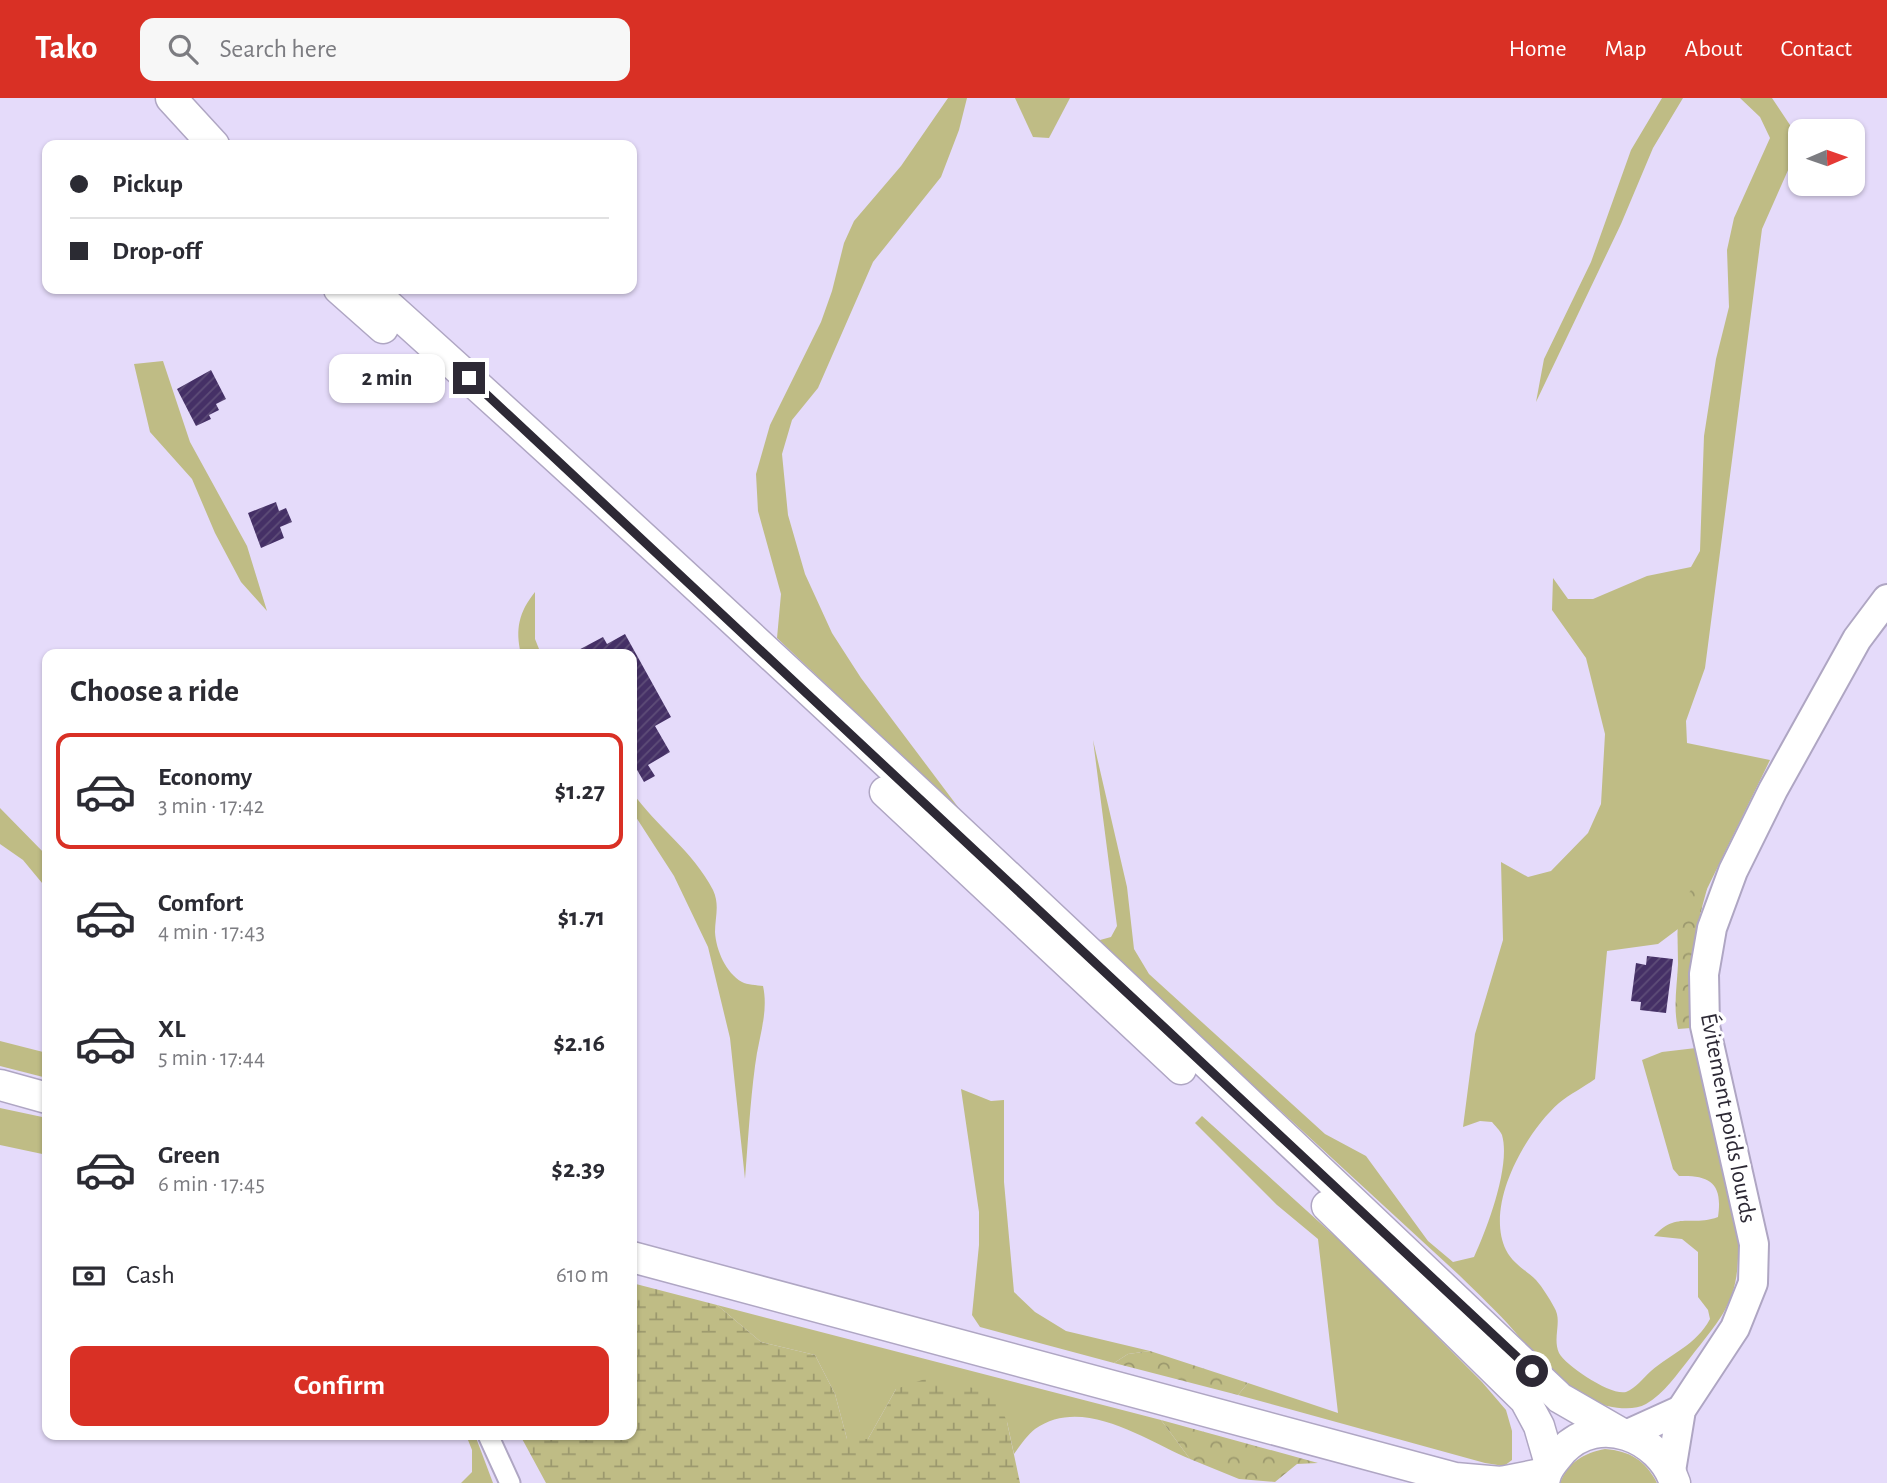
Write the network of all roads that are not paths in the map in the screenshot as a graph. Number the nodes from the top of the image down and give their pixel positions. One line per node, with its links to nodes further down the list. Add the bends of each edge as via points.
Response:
1 (147, 98): 3 (main road)
2 (171, 98): 4 (main road)
3 (184, 140)
4 (209, 140)
5 (345, 294): 14 (main road, via 540,470 1426,1300 1525,1400 1539,1426)
6 (376, 294): 12 (main road, via 870,750 1560,1398)
7 (1887, 599): 11 (main road, Évitement poids lourds, via 1857,639 1773,790 1732,871 1712,928 1704,974 1705,1026 1754,1244 1753,1283 1735,1328)
8 (0, 1085): 9 (main road)
9 (42, 1097)
10 (637, 1258): 16 (main road)
11 (1681, 1410): 12 (main road); 15 (main road)
12 (1623, 1433): 14 (main road, via 1592,1433 1569,1445); 15 (main road, via 1653,1448)
13 (490, 1440): 17 (street)
14 (1547, 1473): 16 (main road, via 1502,1482)
15 (1673, 1477)
16 (1459, 1481)
17 (510, 1483)

